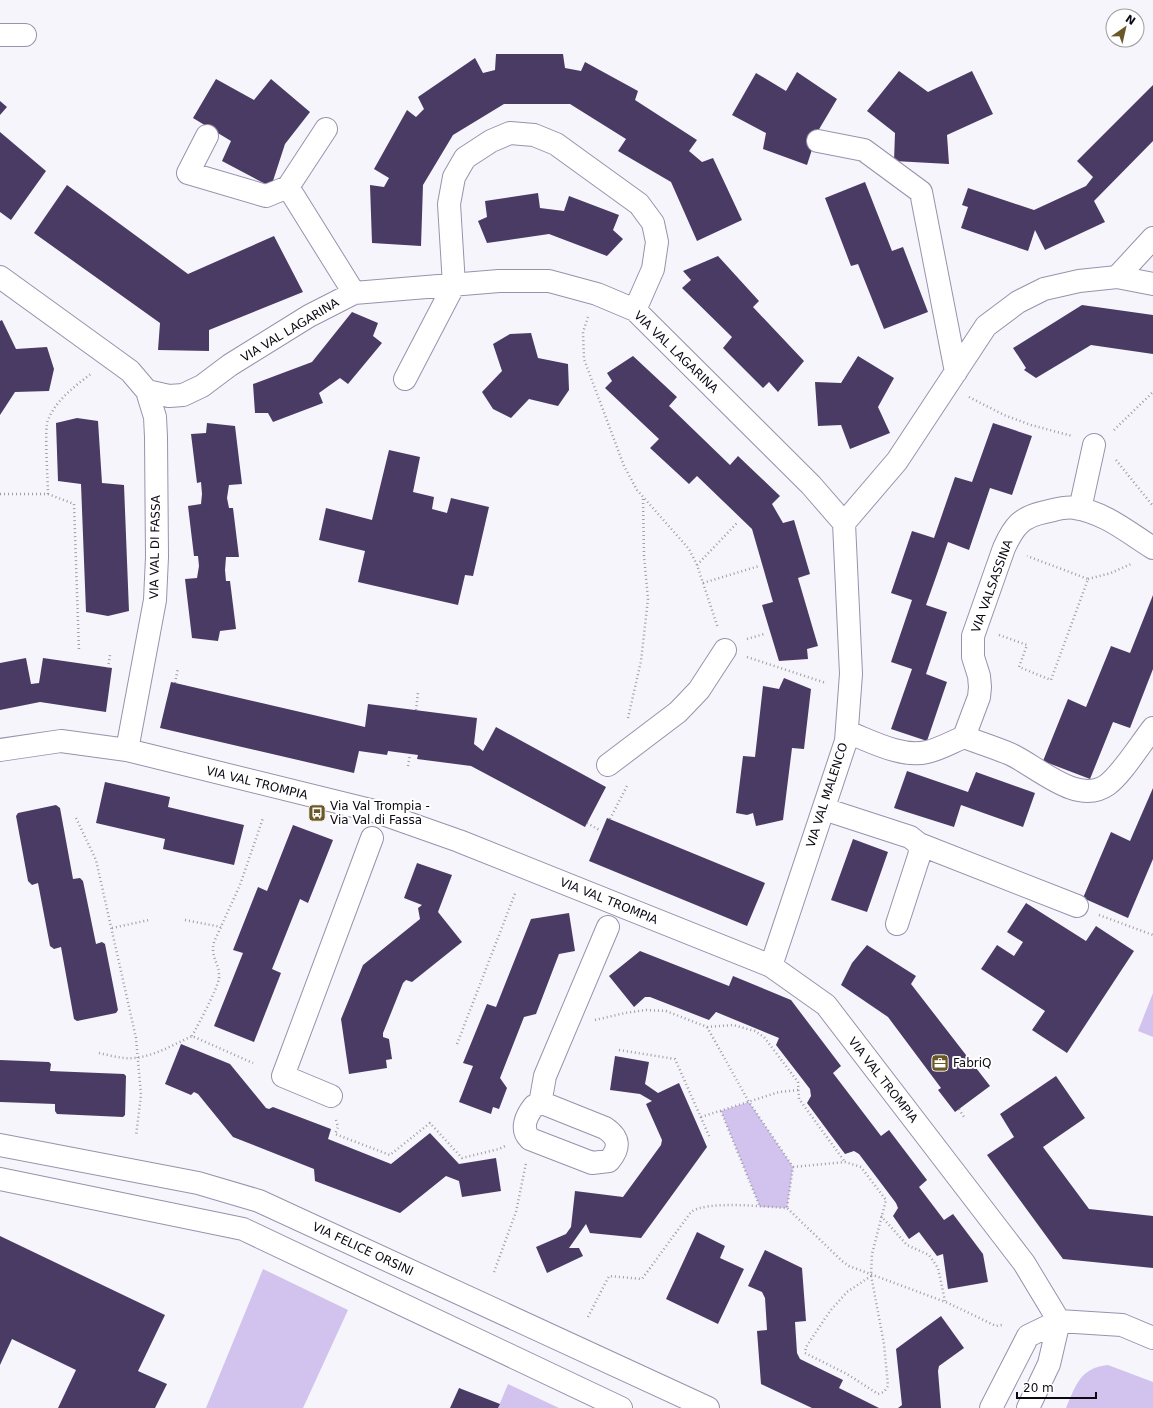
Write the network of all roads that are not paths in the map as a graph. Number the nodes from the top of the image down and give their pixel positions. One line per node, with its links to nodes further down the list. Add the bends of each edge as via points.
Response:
1 (0, 35): 2 (street)
2 (25, 35)
3 (326, 129): 6 (street)
4 (207, 136): 6 (street, via 188,173 266,196)
5 (818, 141): 15 (street, via 864,150 921,192)
6 (288, 187): 12 (street)
7 (1153, 238): 9 (street)
8 (0, 277): 16 (street, via 130,371)
9 (1117, 277): 10 (street); 15 (street, via 1079,281 1044,289 1018,302 986,326)
10 (1153, 284)
11 (454, 285): 12 (street, VIA VAL LAGARINA); 13 (street, VIA VAL LAGARINA, via 499,281 549,281 597,294); 13 (street, via 449,204 454,177 465,158 491,141 510,133 534,135 556,144 639,204 653,223 657,242 653,268); 14 (street)
12 (354, 293): 16 (street, VIA VAL LAGARINA, via 308,316 230,365 202,386 183,395 169,396)
13 (635, 310): 19 (street, VIA VAL LAGARINA, via 811,485)
14 (405, 379)
15 (951, 379): 19 (street, via 897,461)
16 (147, 391): 26 (street, VIA VAL DI FASSA, via 156,437 155,600)
17 (1094, 445): 18 (street)
18 (1080, 509): 20 (street, VIA VALSASSINA, via 1103,518); 24 (street, VIA VALSASSINA, via 1062,508 1022,520 1004,548 976,626 972,646 980,687 979,697)
19 (844, 523): 23 (street, VIA VAL MALENCO, via 851,674)
20 (1145, 555)
21 (725, 650): 27 (street, via 699,690 678,712)
22 (1153, 728): 24 (street, via 1112,781 1090,792 1052,779 1011,754)
23 (847, 732): 24 (street, via 894,750 915,753 927,752); 28 (street, VIA VAL MALENCO)
24 (964, 737)
25 (0, 750): 26 (street, VIA VAL TROMPIA, via 39,742 61,741)
26 (127, 750): 34 (street, VIA VAL TROMPIA, via 374,812 472,847)
27 (608, 765)
28 (824, 809): 30 (street, via 910,838); 34 (street, VIA VAL MALENCO)
29 (372, 838): 35 (street, via 283,1076)
30 (919, 844): 31 (street); 32 (street, via 920,853)
31 (1077, 906)
32 (897, 924)
33 (608, 927): 36 (street, via 546,1076)
34 (771, 966): 39 (street, VIA VAL TROMPIA, via 826,1005 1024,1263)
35 (331, 1096)
36 (540, 1104): 36 (street, via 605,1128 616,1138 618,1146 615,1155 609,1161 592,1163 528,1137 525,1123 530,1111)
37 (0, 1145): 42 (street, VIA FELICE ORSINI, via 198,1183 259,1201)
38 (0, 1179): 41 (street, via 243,1229)
39 (1059, 1321): 40 (street, via 1122,1325); 43 (street, via 1028,1336); 44 (street, via 1049,1364)
40 (1153, 1338)
41 (621, 1408)
42 (708, 1408)
43 (991, 1408)
44 (1028, 1408)

